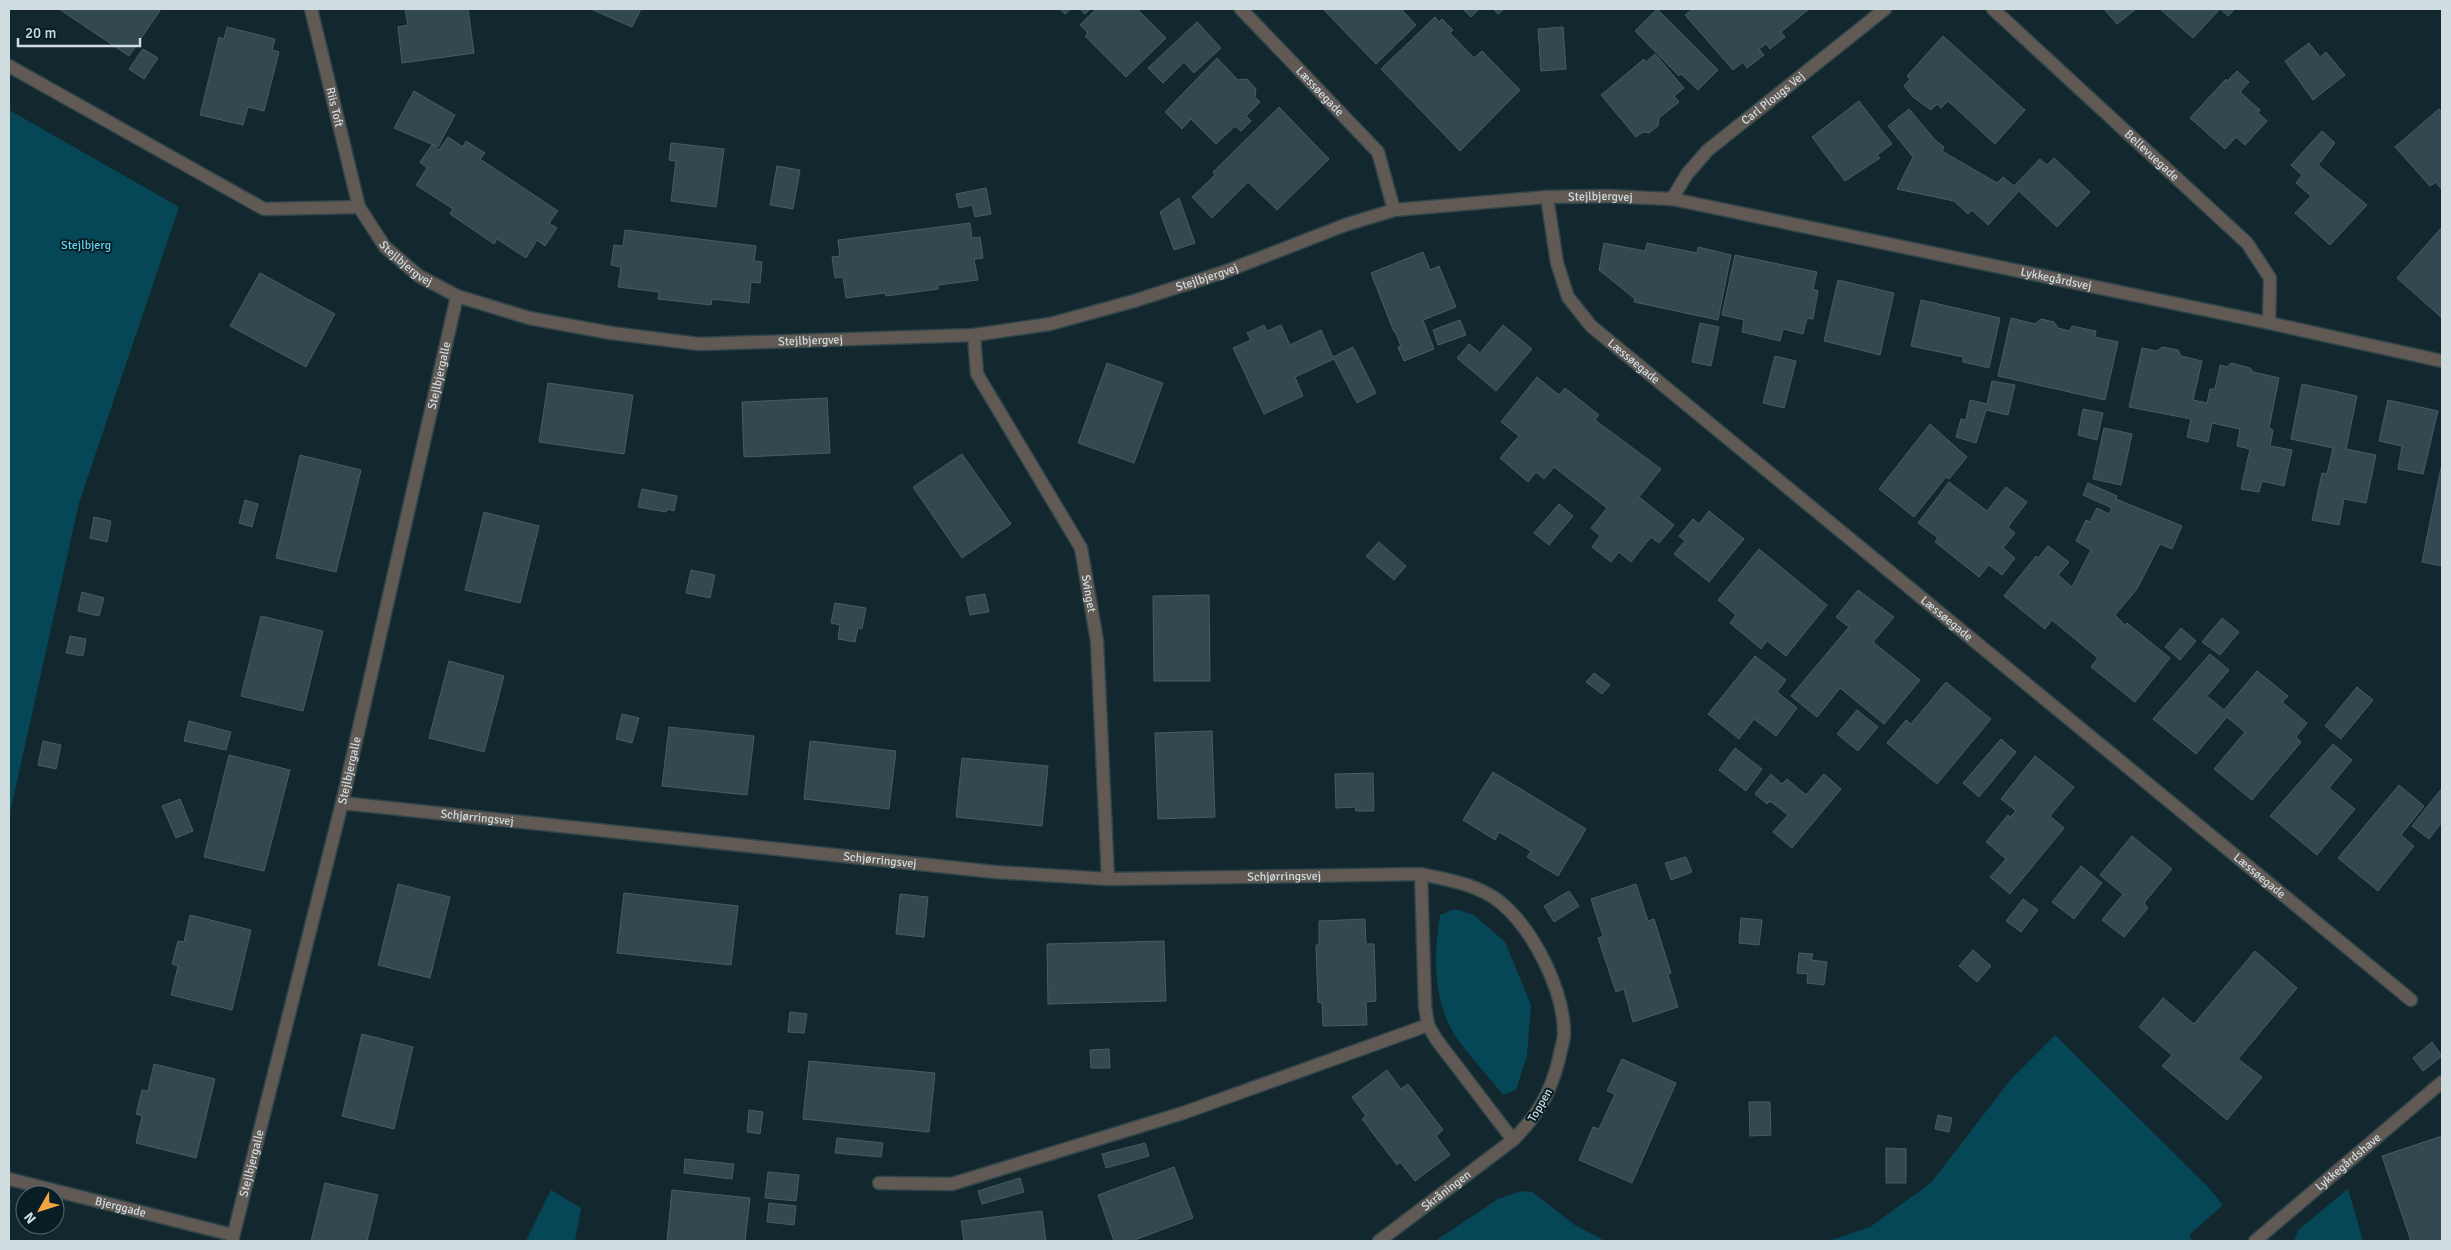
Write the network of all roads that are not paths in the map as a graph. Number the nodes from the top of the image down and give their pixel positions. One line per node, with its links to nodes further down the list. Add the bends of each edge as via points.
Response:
1 (311, 9): 8 (street, Riis Toft)
2 (1241, 9): 9 (street, Læssøegade, via 1378,152)
3 (1885, 9): 7 (street, Carl Plougs Vej, via 1708,150 1687,174)
4 (1993, 9): 11 (street, Bellevuegade, via 2247,243 2270,278)
5 (9, 66): 8 (street, via 264,209)
6 (1547, 198): 7 (street, Stejlbjergvej); 9 (street, Stejlbjergvej); 17 (street, Læssøegade, via 1557,263 1568,297 1591,326)
7 (1672, 199): 11 (street, Lykkegårdsvej)
8 (359, 207): 10 (street, Stejlbjergvej, via 385,246 419,276)
9 (1394, 210): 12 (street, Stejlbjergvej, via 1134,301 1050,324)
10 (457, 296): 12 (street, Stejlbjergvej, via 529,318 699,344); 14 (street, Stejlbjergalle)
11 (2269, 323): 13 (street, Lykkegårdsvej)
12 (974, 335): 16 (street, Svinget, via 977,374 1081,548 1097,641)
13 (2442, 361)
14 (342, 803): 16 (street, Schjørringsvej, via 995,872); 23 (street, Stejlbjergalle)
15 (1421, 874): 16 (street, Schjørringsvej); 18 (street); 20 (street, Toppen, via 1466,884 1499,902 1526,930 1547,966 1557,993 1564,1036 1549,1093 1531,1122)
16 (1108, 880)
17 (2411, 1000)
18 (1428, 1025): 20 (street); 22 (street, via 1183,1113 952,1184)
19 (2442, 1082): 25 (street, Lykkegårdshave)
20 (1513, 1140): 24 (street, Skråningen)
21 (9, 1179): 23 (street, Bjerggade)
22 (879, 1183)
23 (233, 1238)
24 (1379, 1241)
25 (2255, 1241)

